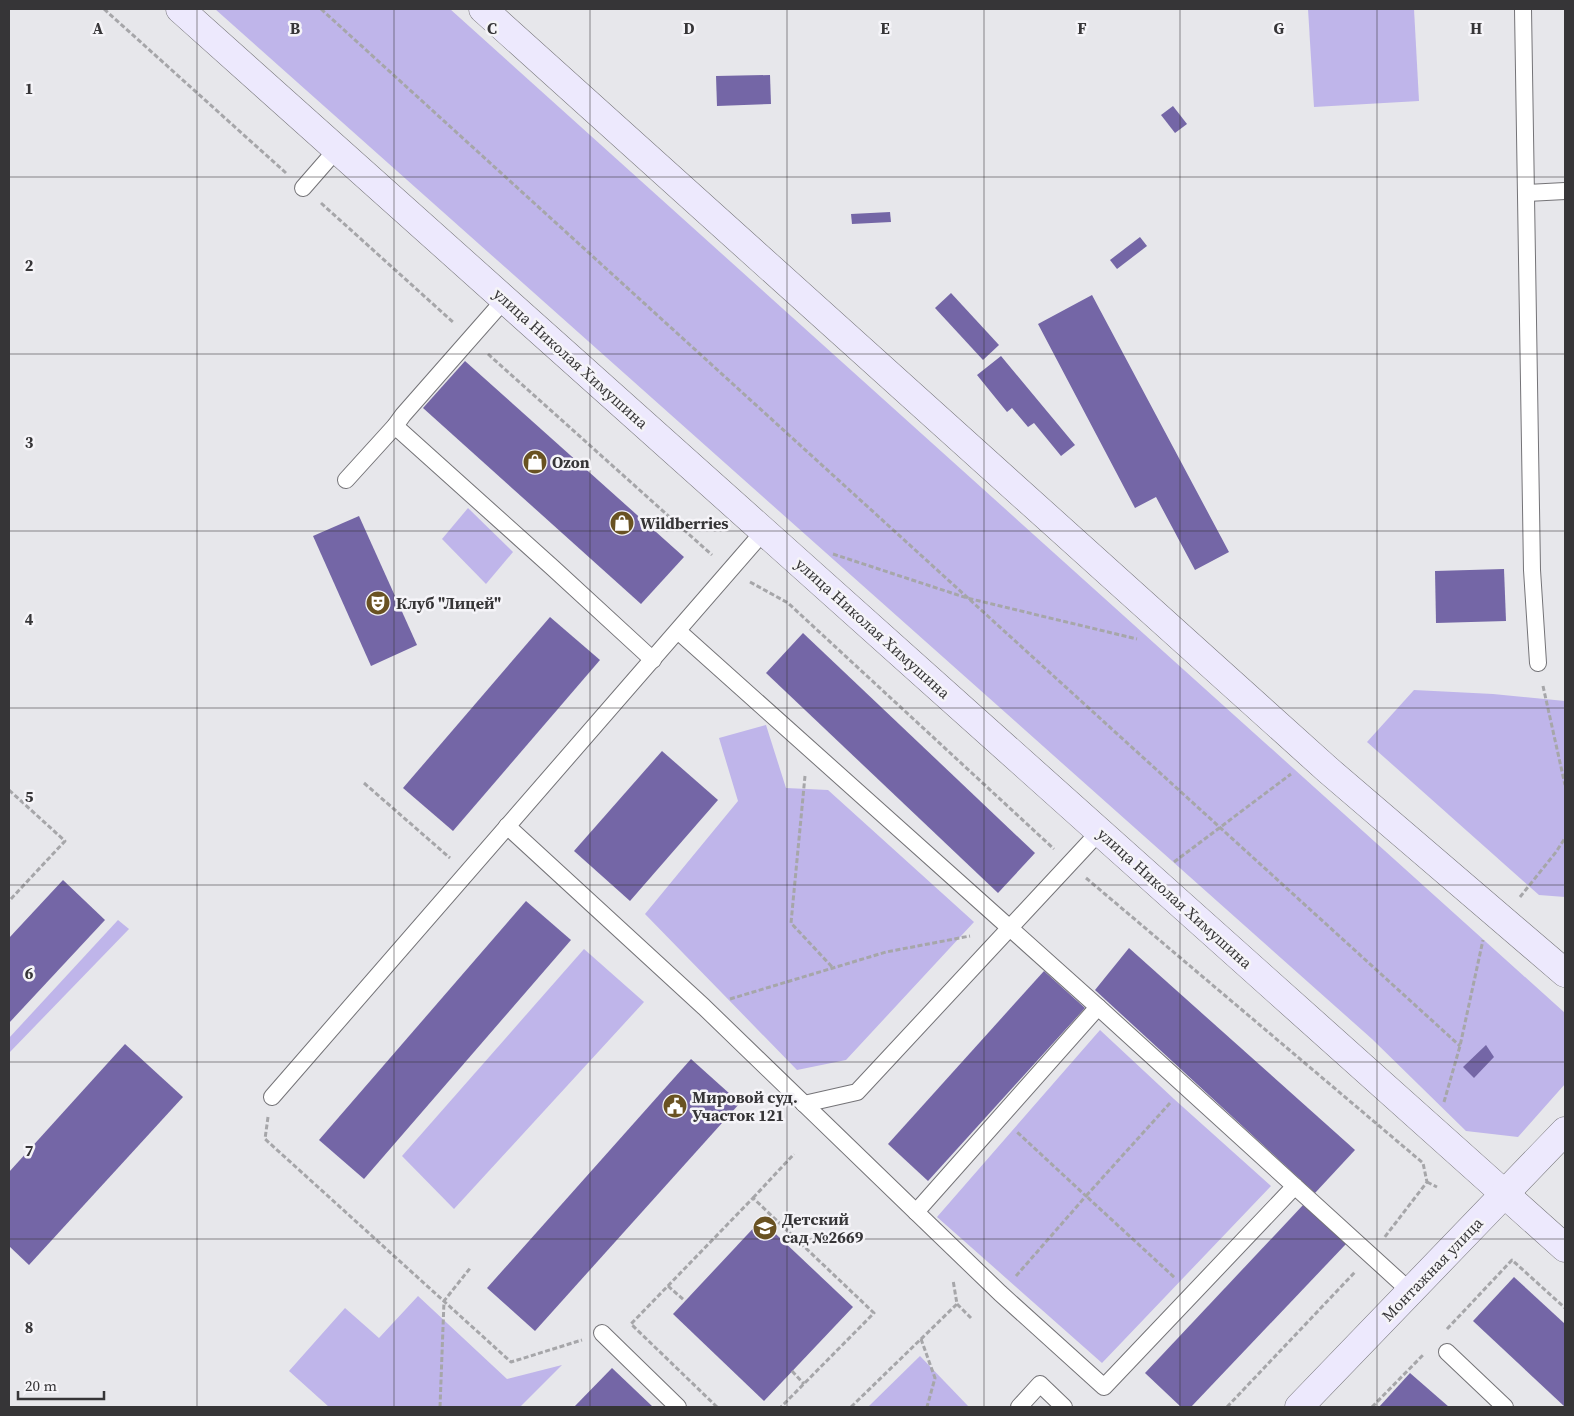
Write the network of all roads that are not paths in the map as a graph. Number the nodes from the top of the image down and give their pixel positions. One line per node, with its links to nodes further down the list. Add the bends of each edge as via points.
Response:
1 (180, 9): 4 (street, улица Николая Химушина)
2 (483, 9): 18 (street, via 1328,770)
3 (1522, 9): 7 (lane)
4 (337, 149): 5 (lane); 8 (street, улица Николая Химушина)
5 (303, 188)
6 (1565, 191): 7 (lane)
7 (1526, 193): 14 (lane, via 1532,560)
8 (505, 299): 9 (lane); 11 (street, улица Николая Химушина)
9 (395, 426): 10 (lane); 13 (lane)
10 (346, 480)
11 (764, 531): 12 (lane); 16 (street, улица Николая Химушина)
12 (678, 631): 13 (lane); 17 (lane)
13 (653, 660): 15 (lane)
14 (1538, 663)
15 (507, 826): 20 (lane); 21 (lane)
16 (1100, 831): 17 (lane); 24 (street, улица Николая Химушина)
17 (1010, 928): 19 (lane); 21 (lane, via 857,1092)
18 (1565, 973)
19 (1098, 1007): 23 (lane); 25 (lane)
20 (272, 1097)
21 (804, 1104): 25 (lane)
22 (1565, 1131): 24 (street, Монтажная улица)
23 (1295, 1186): 25 (lane, via 1104,1386); 27 (lane)
24 (1505, 1193): 26 (street, улица Николая Химушина); 27 (street, Монтажная улица)
25 (916, 1212)
26 (1565, 1248)
27 (1411, 1292): 34 (street, Монтажная улица)
28 (602, 1333): 31 (lane)
29 (1447, 1352): 30 (lane)
30 (1495, 1404)
31 (678, 1407)
32 (1019, 1407): 33 (lane, via 1040,1384)
33 (1064, 1407)
34 (1299, 1407)

